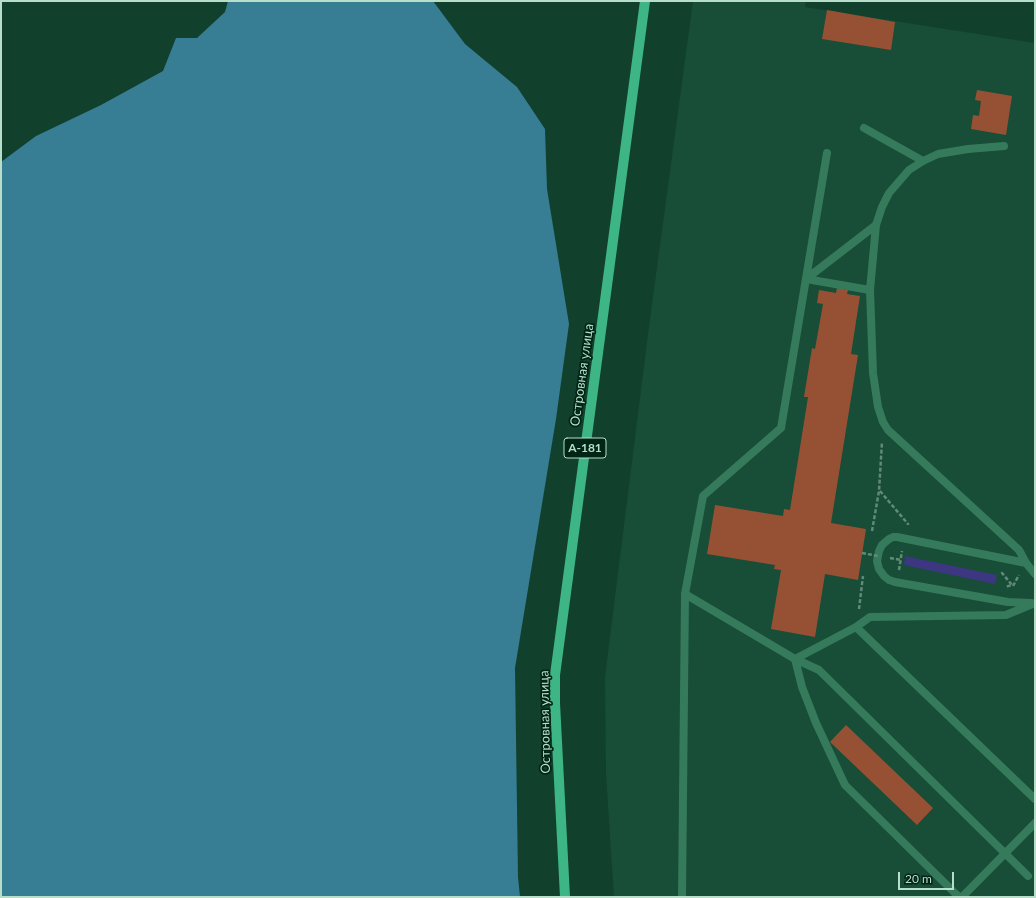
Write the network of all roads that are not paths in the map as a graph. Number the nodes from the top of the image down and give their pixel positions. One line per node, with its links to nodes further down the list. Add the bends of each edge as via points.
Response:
1 (645, 1): 19 (main road, Островная улица / А-181, via 555,675)
2 (864, 128): 5 (lane)
3 (1004, 146): 5 (lane, via 938,154)
4 (827, 153): 7 (lane)
5 (923, 161): 6 (lane, via 909,170 889,194)
6 (876, 225): 7 (lane); 8 (lane)
7 (806, 279): 8 (lane); 11 (lane, via 781,428 703,496)
8 (870, 290): 9 (lane, via 873,373 883,422 888,430 1019,550)
9 (1026, 563): 10 (lane); 12 (lane, via 897,536 880,548 877,561 884,576 889,580 1008,602)
10 (1035, 574)
11 (685, 594): 14 (lane); 20 (lane)
12 (1034, 603): 13 (lane, via 1006,615 870,617)
13 (856, 627): 14 (lane); 15 (lane)
14 (795, 659): 17 (lane, via 819,670); 21 (lane, via 802,687 816,723 845,785)
15 (1035, 799)
16 (1035, 823): 17 (lane)
17 (1004, 854): 18 (lane); 22 (lane)
18 (1028, 876)
19 (565, 897)
20 (682, 897)
21 (959, 897)
22 (962, 897)

